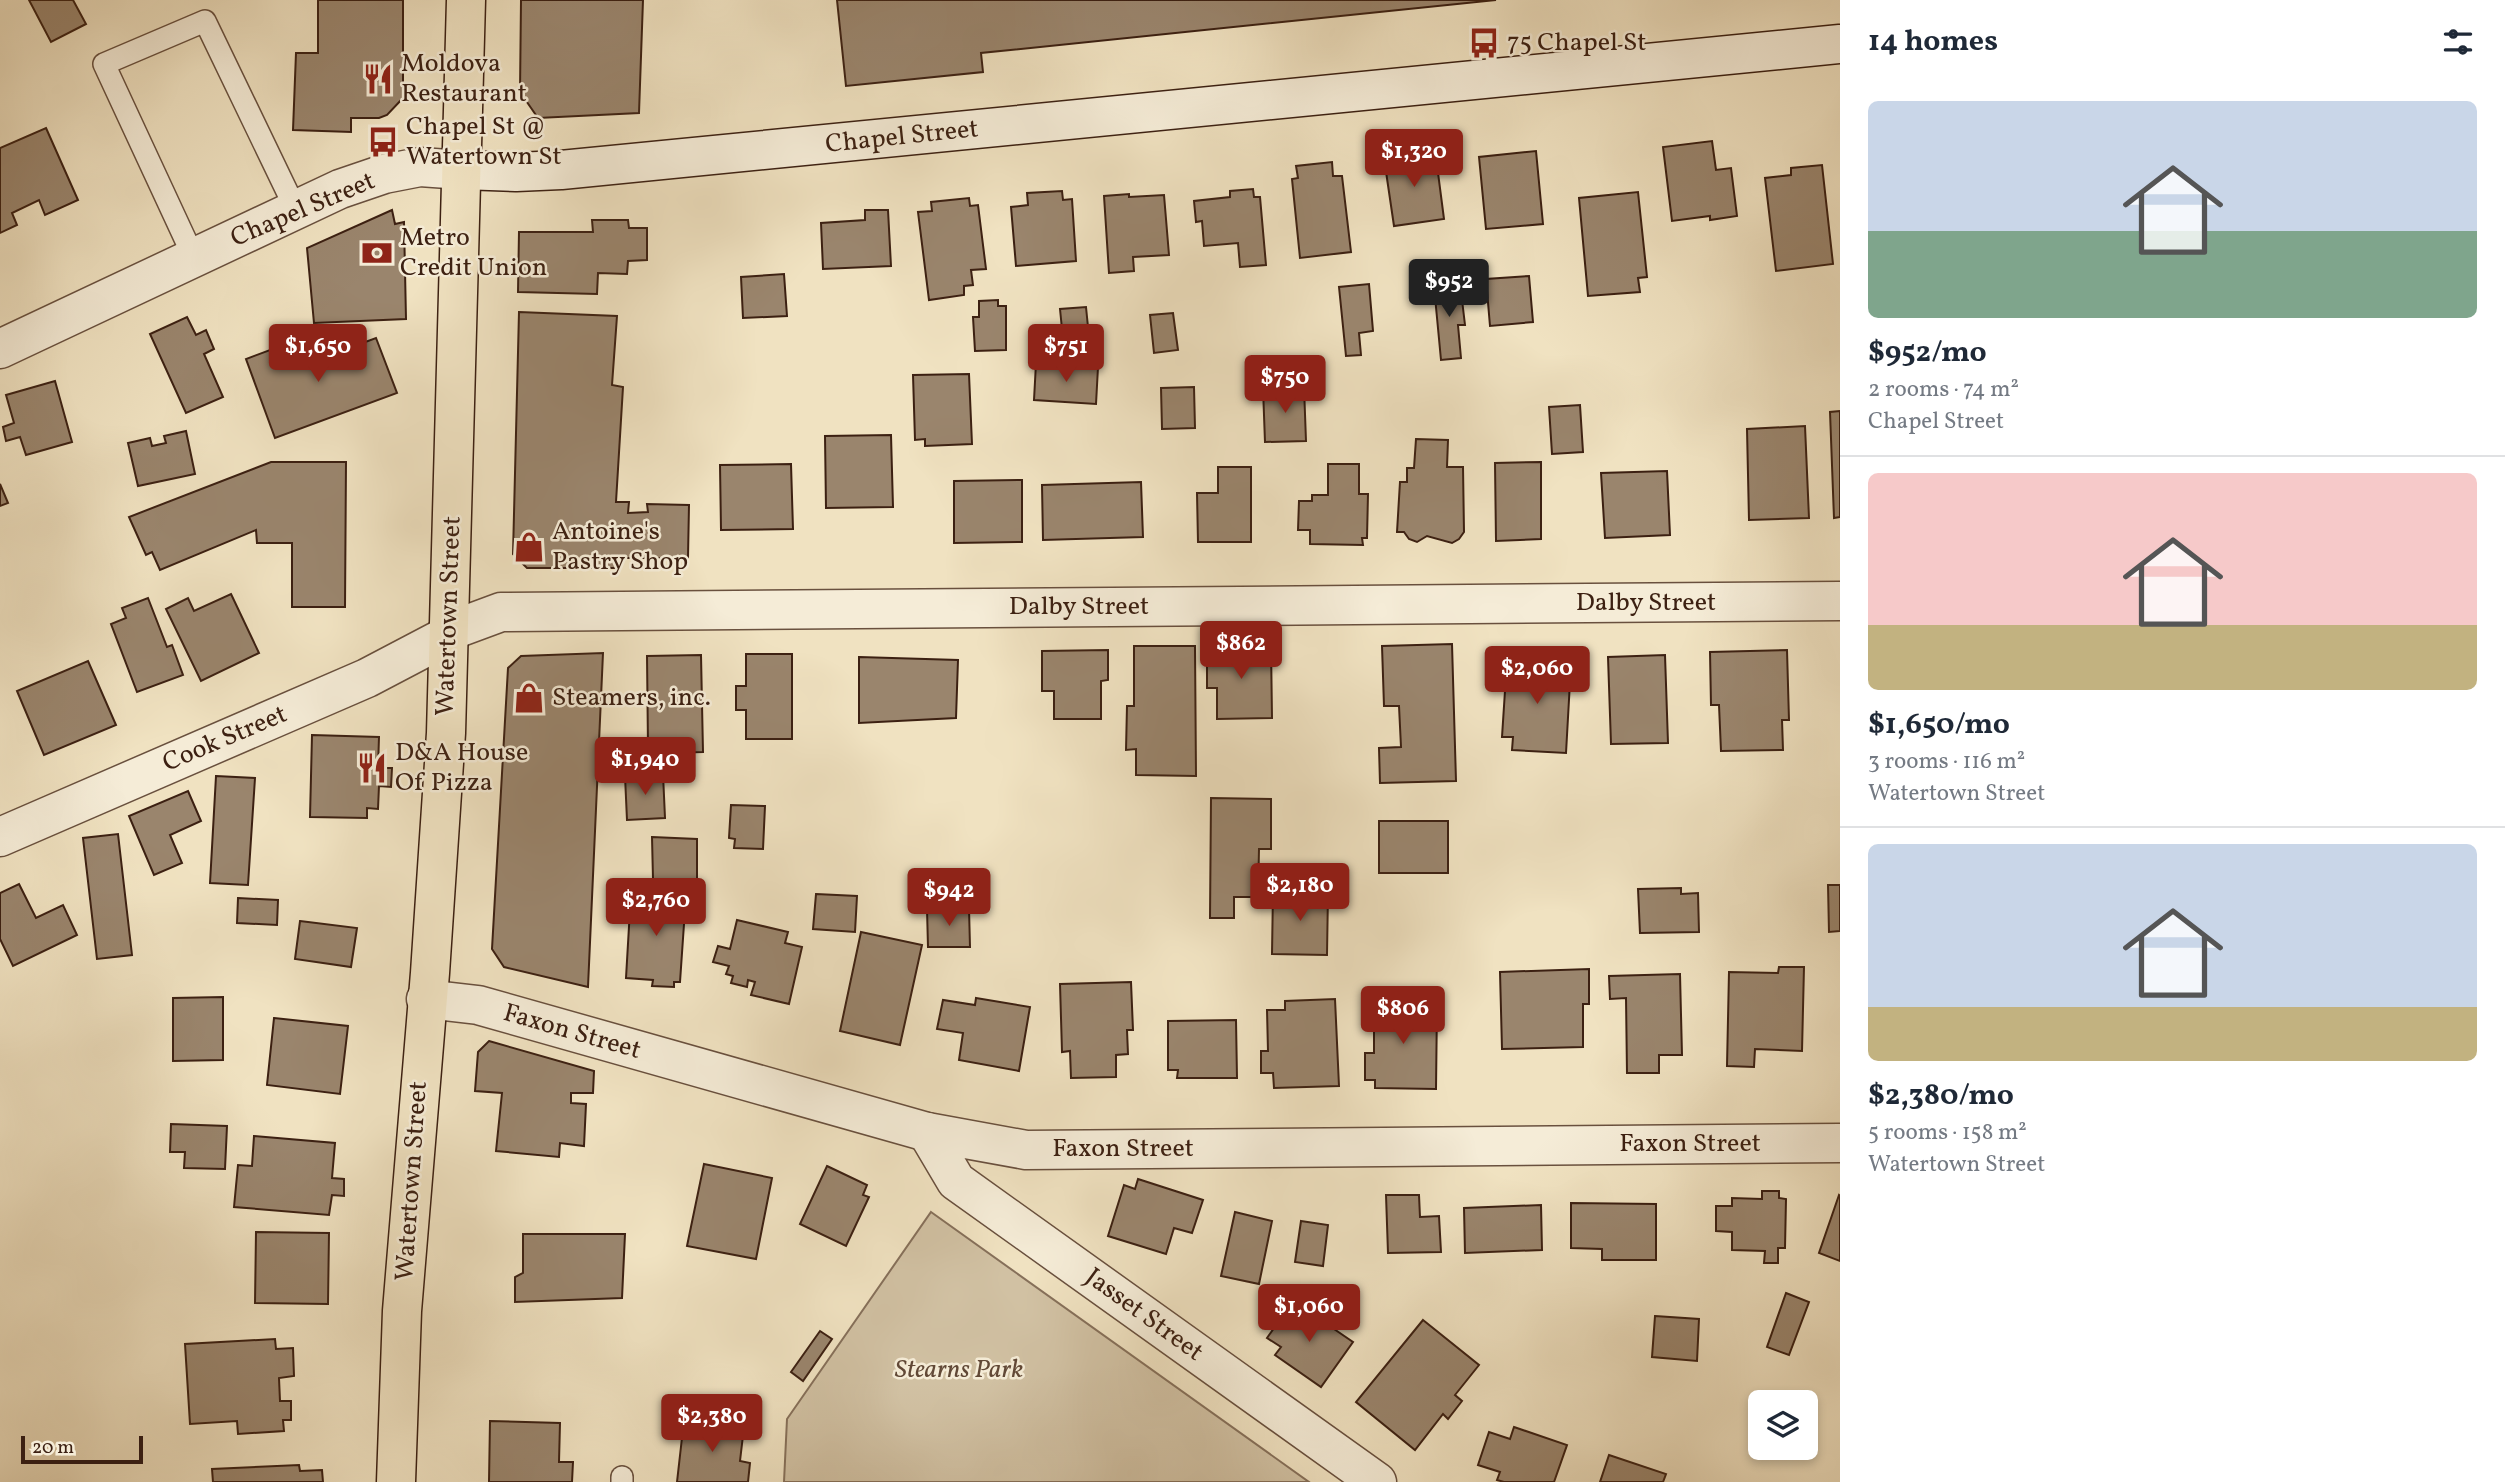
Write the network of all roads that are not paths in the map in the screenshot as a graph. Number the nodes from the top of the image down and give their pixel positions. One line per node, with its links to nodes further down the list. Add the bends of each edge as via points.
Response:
1 (466, 0): 3 (main road, Watertown Street)
2 (1840, 44): 3 (street, Chapel Street, via 561,170)
3 (462, 170): 4 (street, Chapel Street, via 420,167 384,174); 8 (main road, Watertown Street)
4 (296, 210): 5 (street, Chapel Street); 5 (lane, via 205,21 104,64)
5 (194, 258): 6 (street, Chapel Street)
6 (0, 349)
7 (1840, 601): 8 (street, Dalby Street, via 501,612)
8 (447, 634): 9 (street, Cook Street, via 367,678); 10 (main road, Watertown Street, via 446,733)
9 (0, 837)
10 (426, 999): 11 (street, Faxon Street, via 478,1005); 13 (main road, Watertown Street, via 402,1311)
11 (927, 1132): 12 (street, Faxon Street, via 1026,1150); 14 (street, Jasset Street, via 956,1181)
12 (1840, 1143)
13 (397, 1482)
14 (1377, 1482)

